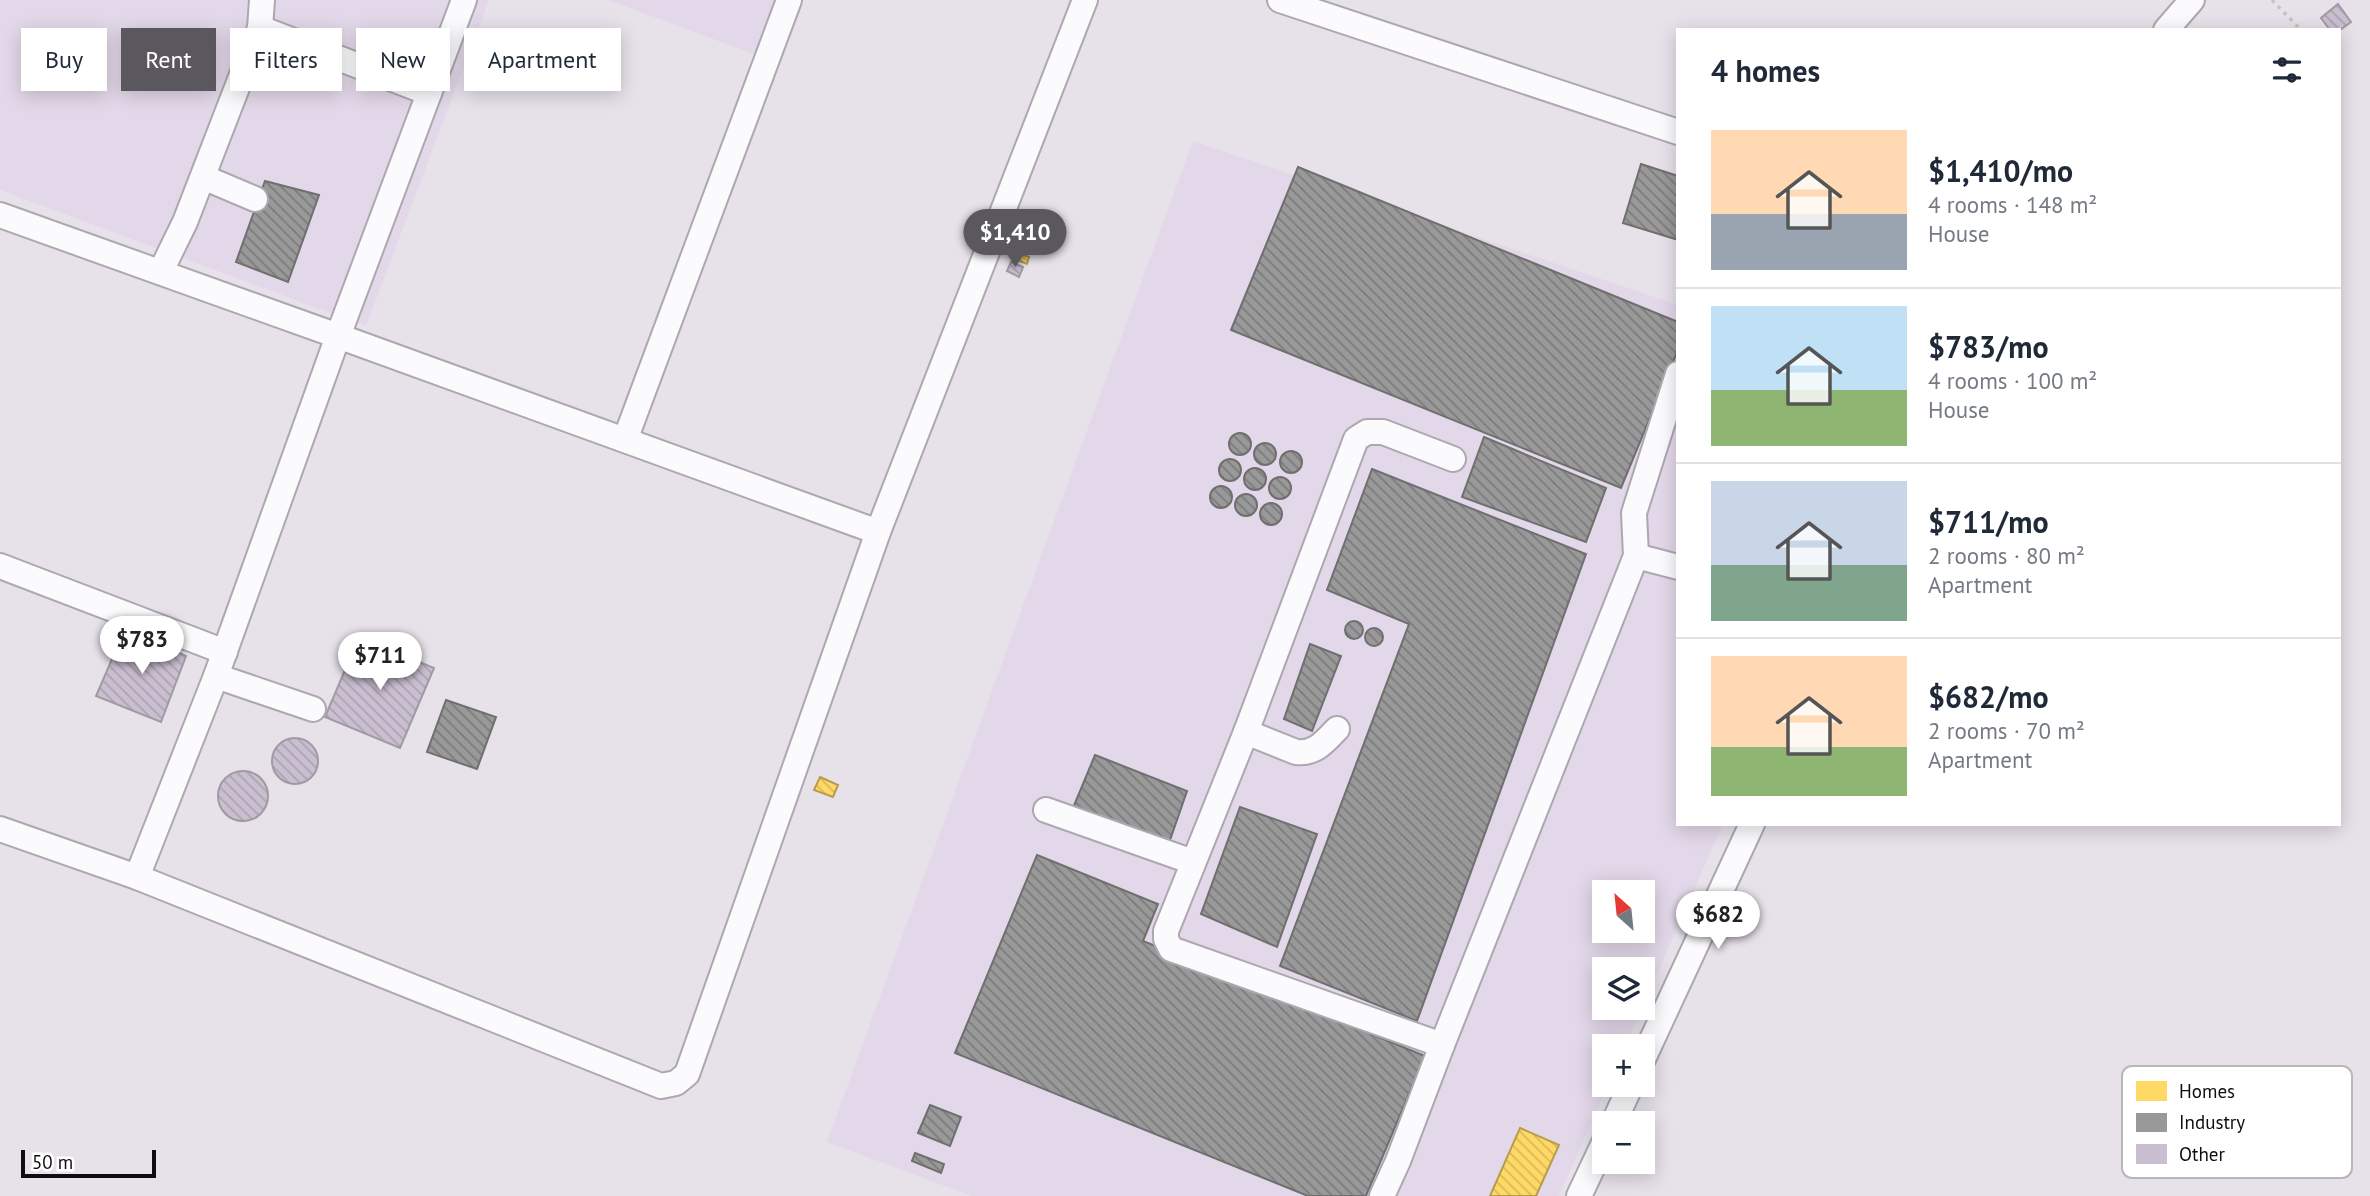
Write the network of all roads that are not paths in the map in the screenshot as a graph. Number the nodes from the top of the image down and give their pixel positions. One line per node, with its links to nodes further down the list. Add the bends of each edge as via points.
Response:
1 (262, 0): 7 (street)
2 (464, 0): 11 (street)
3 (789, 0): 19 (street)
4 (1085, 0): 21 (street)
5 (1280, 0): 12 (street)
6 (2192, 0): 8 (street)
7 (260, 28)
8 (2168, 28)
9 (342, 60): 11 (street)
10 (235, 91): 13 (street)
11 (429, 93): 17 (street)
12 (1676, 131)
13 (202, 177): 14 (street); 16 (street)
14 (256, 199)
15 (0, 215): 16 (street)
16 (161, 271): 17 (street)
17 (338, 336): 19 (street); 25 (street)
18 (1676, 380): 22 (street, via 1634,513)
19 (625, 440): 21 (street)
20 (1453, 459): 29 (street, via 1383,432 1367,432 1356,439)
21 (878, 532): 34 (street, via 687,1074 676,1083 661,1086)
22 (1636, 556): 24 (street); 36 (street)
23 (0, 566): 25 (street)
24 (1676, 566)
25 (225, 652): 26 (street)
26 (216, 677): 27 (street); 34 (street)
27 (313, 709)
28 (1337, 729): 29 (street, via 1309,753)
29 (1246, 732): 33 (street)
30 (1046, 810): 33 (street)
31 (1751, 826): 35 (street)
32 (0, 829): 34 (street)
33 (1193, 862): 36 (street, via 1166,931 1171,948)
34 (137, 877)
35 (1655, 1034)
36 (1443, 1045): 38 (street)
37 (1592, 1168): 39 (street)
38 (1382, 1196)
39 (1579, 1196)

